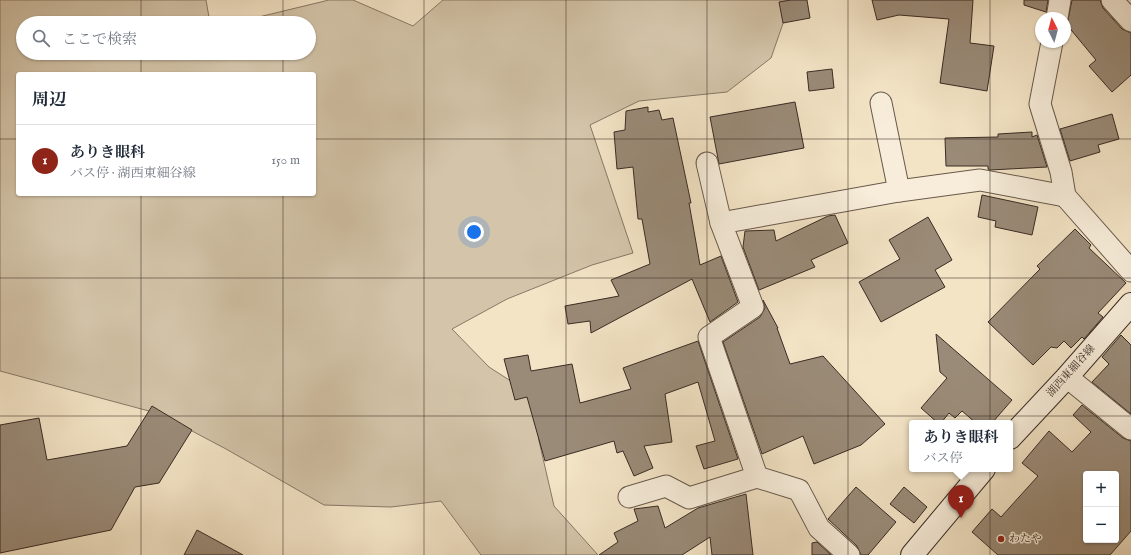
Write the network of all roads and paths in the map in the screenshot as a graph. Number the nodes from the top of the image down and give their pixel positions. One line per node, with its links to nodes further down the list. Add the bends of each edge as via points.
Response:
1 (1060, 0): 3 (street)
2 (1112, 0): 4 (street)
3 (1058, 12)
4 (1131, 21)
5 (1051, 48): 9 (street, via 1040,104 1061,172)
6 (881, 103): 8 (street)
7 (707, 163): 10 (street)
8 (899, 191): 9 (street, via 980,180); 10 (street)
9 (1065, 196): 11 (street)
10 (721, 223): 17 (street, via 753,308 708,337)
11 (1131, 271)
12 (1131, 304): 13 (main road, 湖西東細谷線)
13 (1067, 377): 14 (street); 15 (main road, 湖西東細谷線)
14 (1131, 429)
15 (1013, 435)
16 (981, 472): 20 (main road)
17 (757, 477): 18 (street, via 689,498 666,486); 19 (street, via 799,490 819,528)
18 (630, 497)
19 (849, 555)
20 (912, 555)

